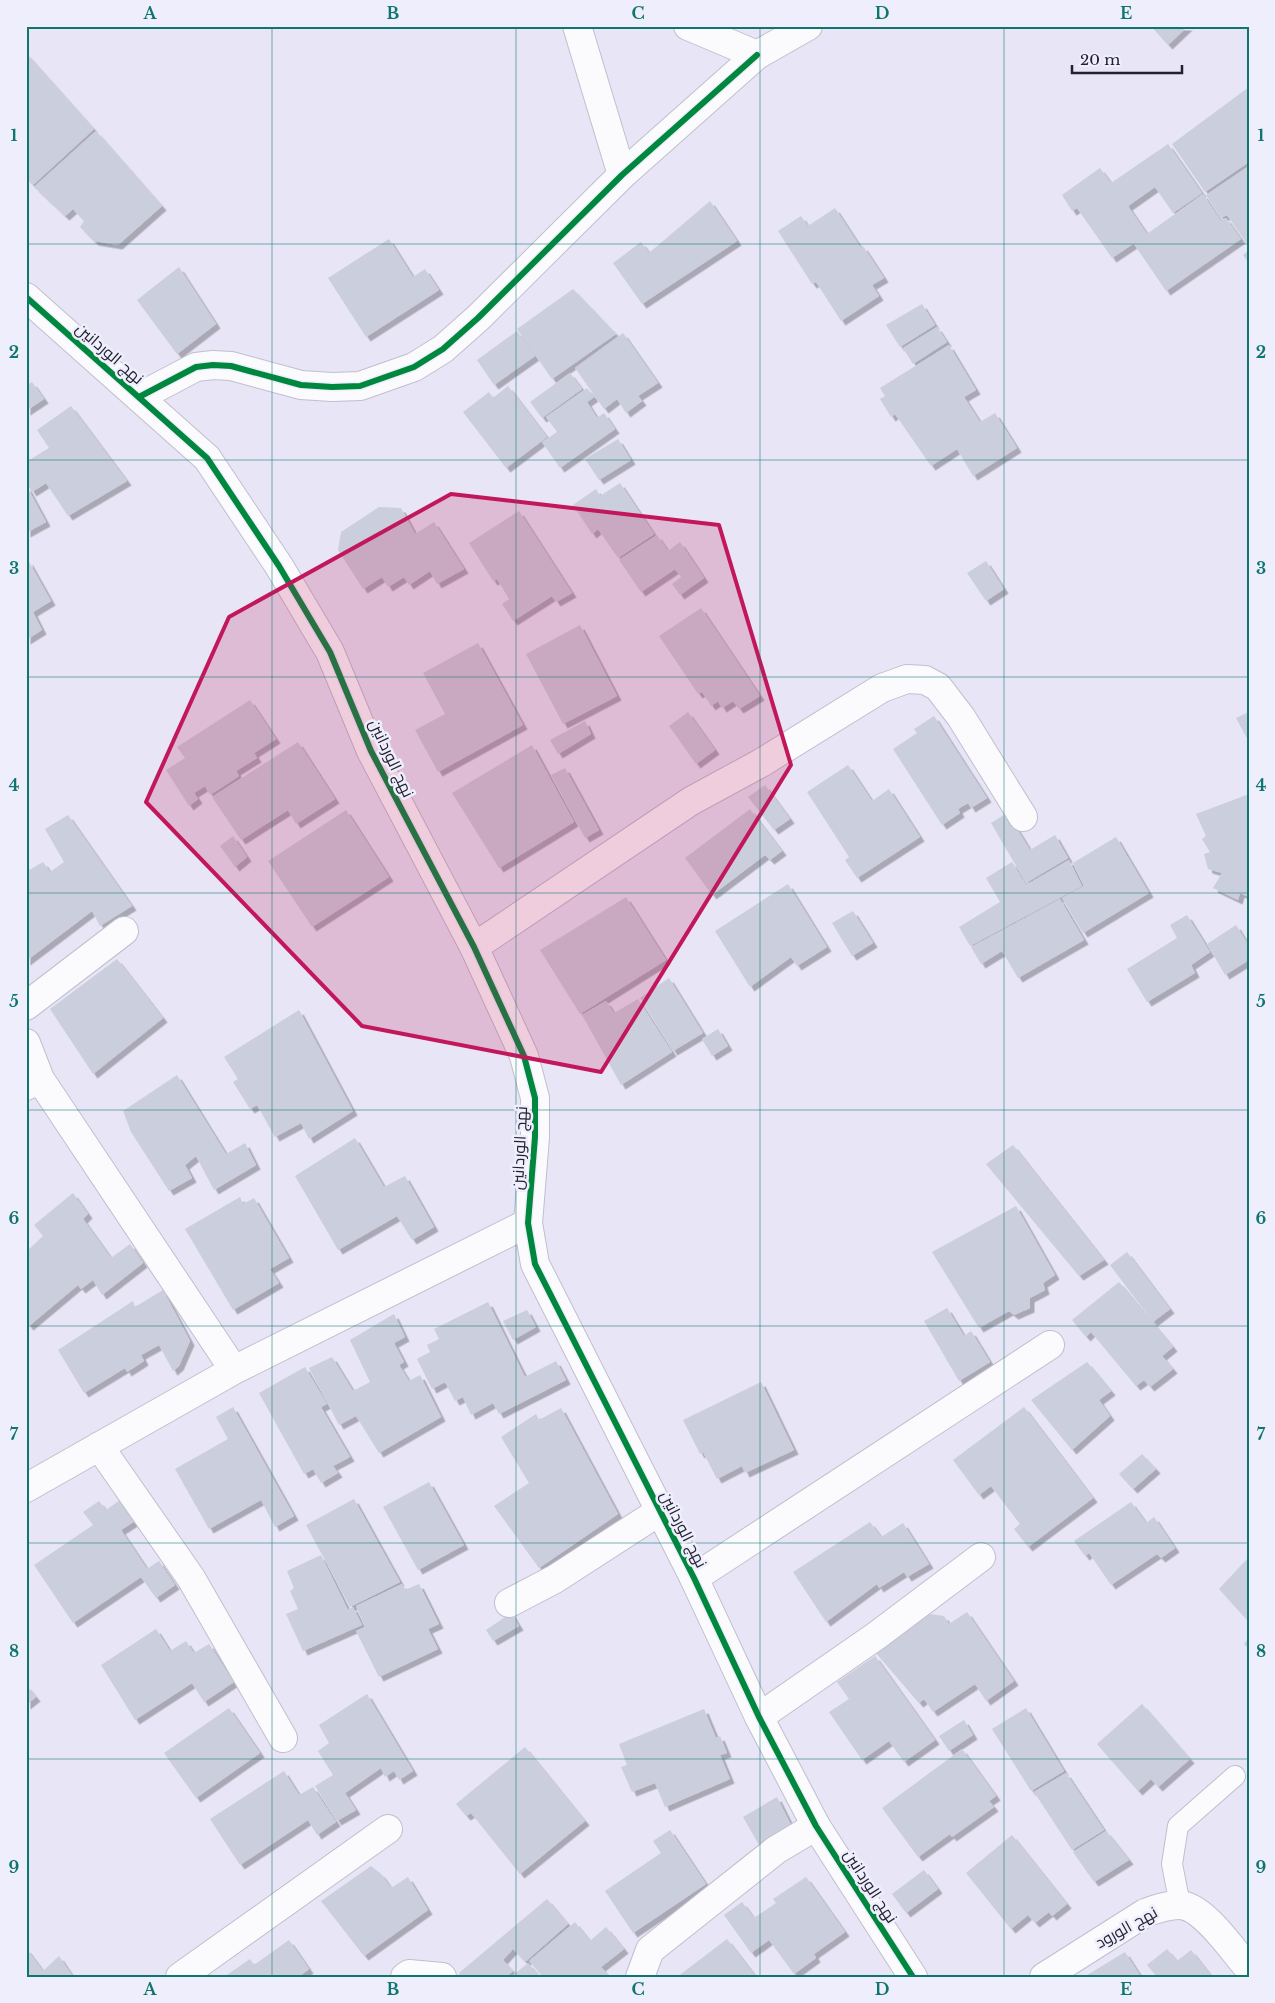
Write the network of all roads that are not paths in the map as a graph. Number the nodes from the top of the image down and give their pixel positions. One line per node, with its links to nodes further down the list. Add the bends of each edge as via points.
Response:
1 (578, 26): 5 (street)
2 (688, 26): 4 (street)
3 (808, 26): 4 (street)
4 (757, 55): 5 (street)
5 (622, 175): 7 (street, via 478,318 443,349 414,367 360,386 332,387 301,385 231,366 213,365 196,367)
6 (26, 297): 7 (street, نهج الوردانين)
7 (139, 397): 10 (street, نهج الوردانين, via 207,458 279,566 330,652 371,751 419,848)
8 (1023, 817): 10 (street, via 938,687 926,680 907,679 882,688 761,763 691,801)
9 (124, 931): 11 (street)
10 (474, 947): 14 (street, نهج الوردانين, via 524,1056 535,1098)
11 (26, 1006)
12 (26, 1043): 13 (street)
13 (33, 1083): 16 (street)
14 (528, 1223): 16 (street); 19 (street, نهج الوردانين, via 535,1264)
15 (1050, 1345): 21 (street)
16 (234, 1370): 17 (street)
17 (100, 1446): 18 (street); 24 (street, via 191,1578)
18 (26, 1488)
19 (660, 1511): 21 (street, نهج الوردانين); 22 (street, via 555,1579)
20 (980, 1557): 23 (street, via 876,1636)
21 (694, 1578): 23 (street, نهج الوردانين)
22 (508, 1603)
23 (759, 1717): 26 (street, نهج الوردانين)
24 (282, 1738)
25 (1235, 1776): 28 (lane, via 1178,1826 1172,1864)
26 (816, 1826): 33 (street, via 776,1850 650,1950); 34 (street, نهج الوردانين)
27 (388, 1829): 30 (street)
28 (1180, 1904): 29 (street, نهج الورود, via 1194,1908 1211,1924); 35 (street, نهج الورود, via 1145,1913)
29 (1249, 1969)
30 (180, 1977)
31 (405, 1977): 32 (street, via 409,1974)
32 (442, 1977)
33 (640, 1977)
34 (913, 1977)
35 (1044, 1977)

